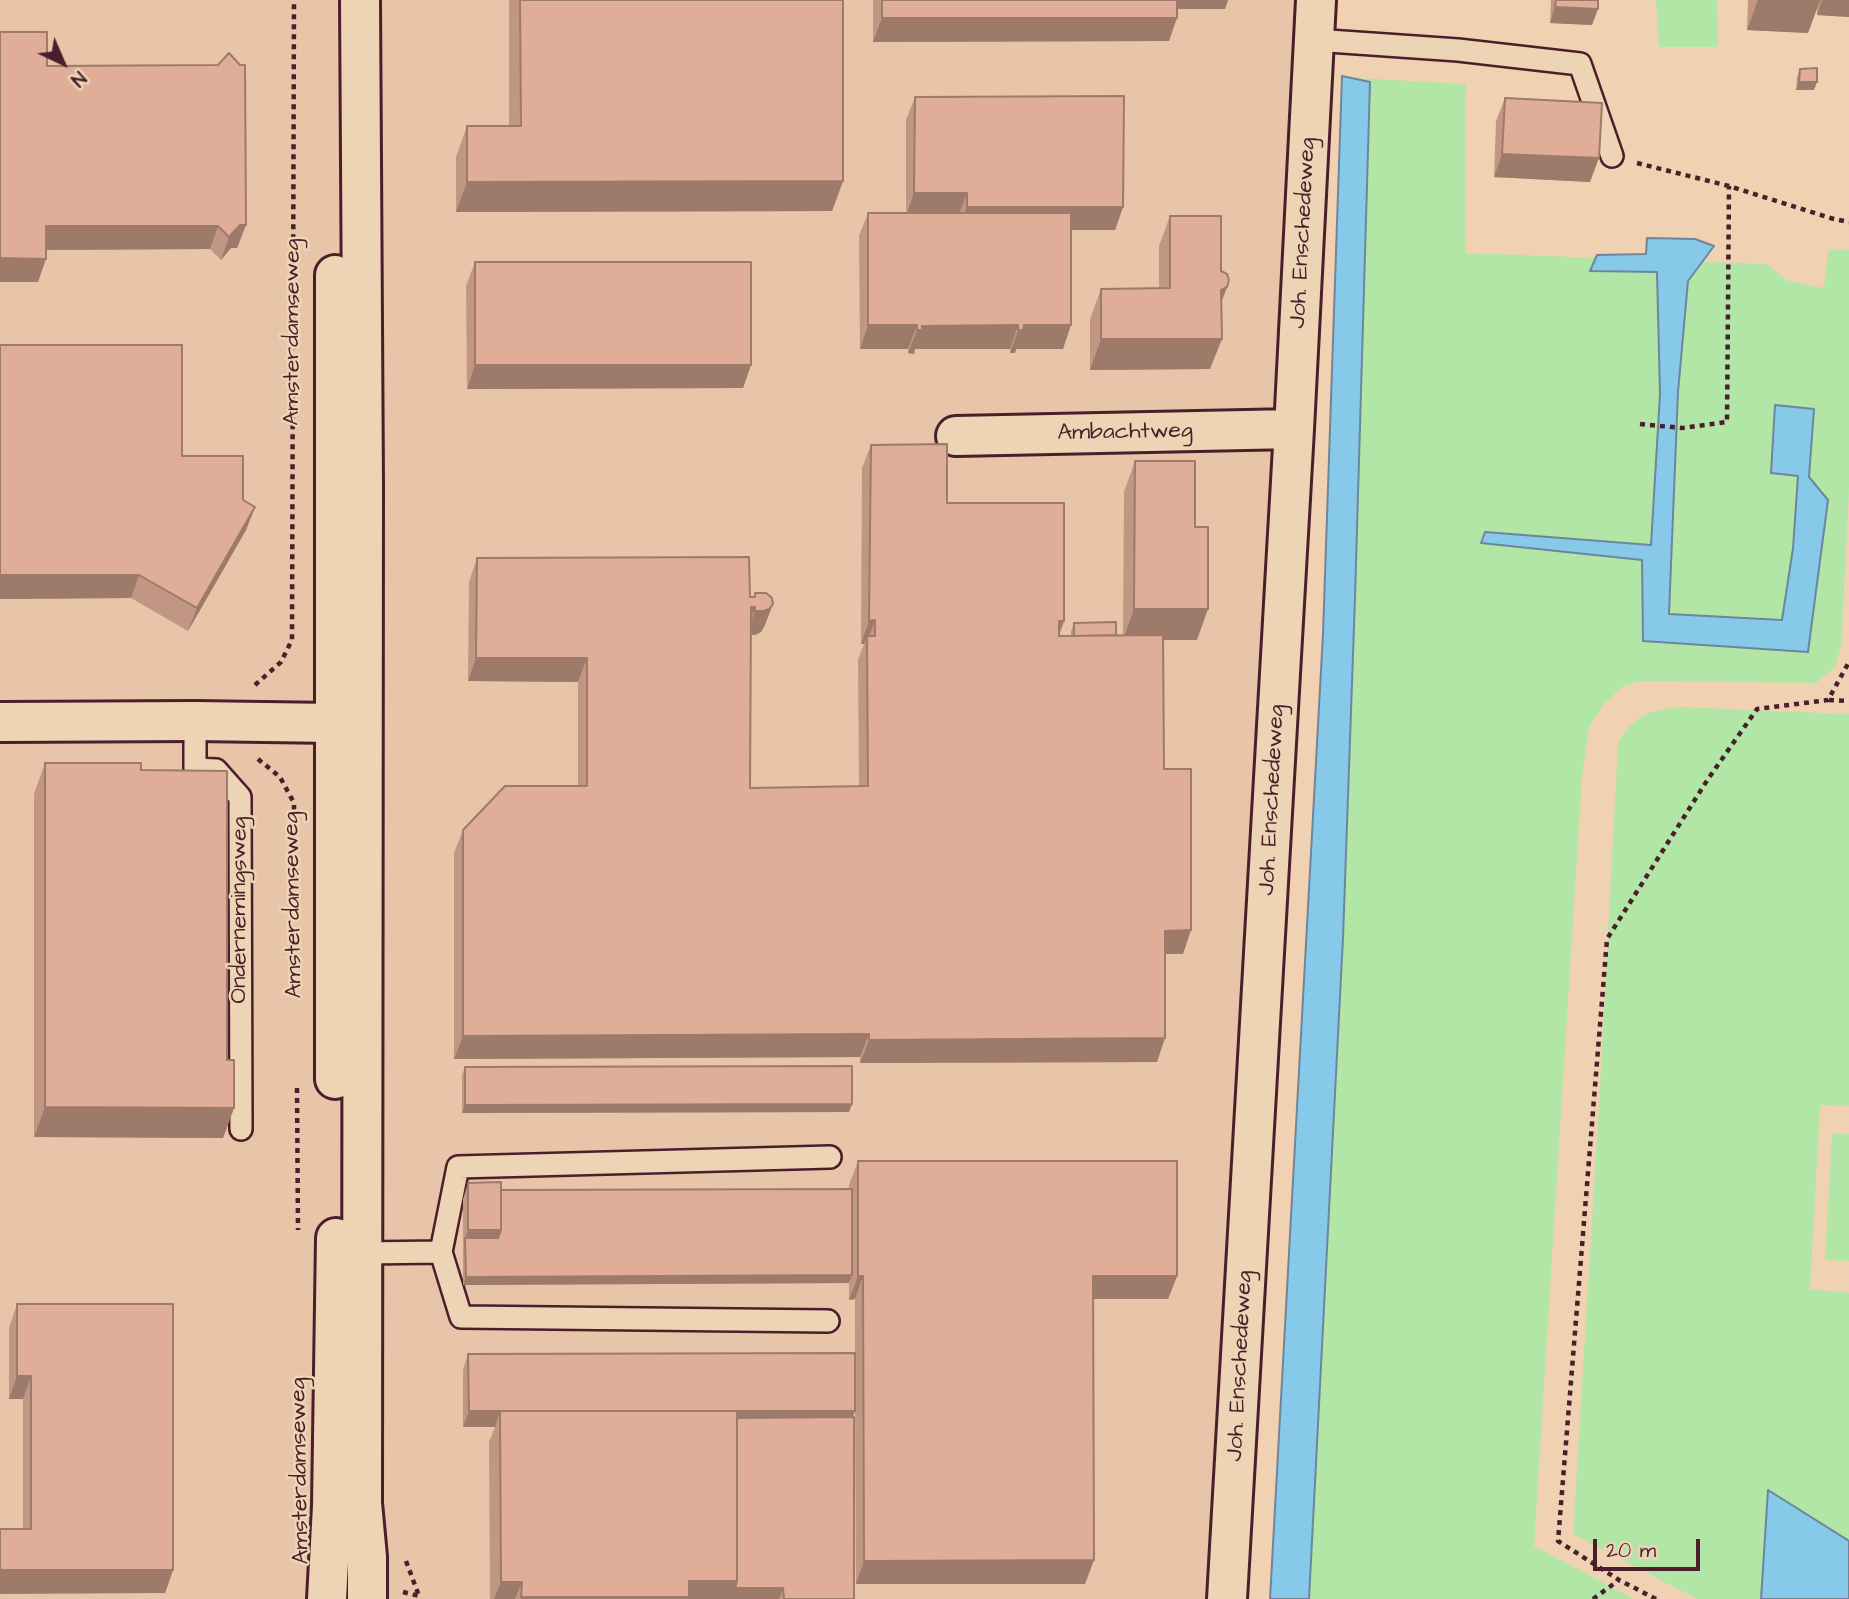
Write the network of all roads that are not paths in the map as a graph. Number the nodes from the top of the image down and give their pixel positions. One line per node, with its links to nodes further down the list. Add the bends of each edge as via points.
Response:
1 (334, 0): 10 (street, Amsterdamseweg)
2 (359, 0): 14 (street)
3 (1316, 0): 4 (street, Joh. Enschedeweg)
4 (1314, 40): 5 (lane, via 1580,64); 6 (street, Joh. Enschedeweg)
5 (1612, 156)
6 (1294, 429): 7 (street, Ambachtweg); 18 (street, Joh. Enschedeweg)
7 (956, 436)
8 (195, 721): 9 (street); 10 (street); 11 (lane, Ondernemingsweg, via 195,769 216,771 240,797)
9 (0, 722)
10 (334, 723): 16 (street, Amsterdamseweg, via 336,1267)
11 (241, 1129)
12 (830, 1157): 13 (lane, via 458,1167)
13 (440, 1252): 14 (lane); 15 (lane, via 461,1317)
14 (362, 1253): 17 (street, via 362,1503)
15 (828, 1321)
16 (327, 1599)
17 (367, 1599)
18 (1227, 1599)

